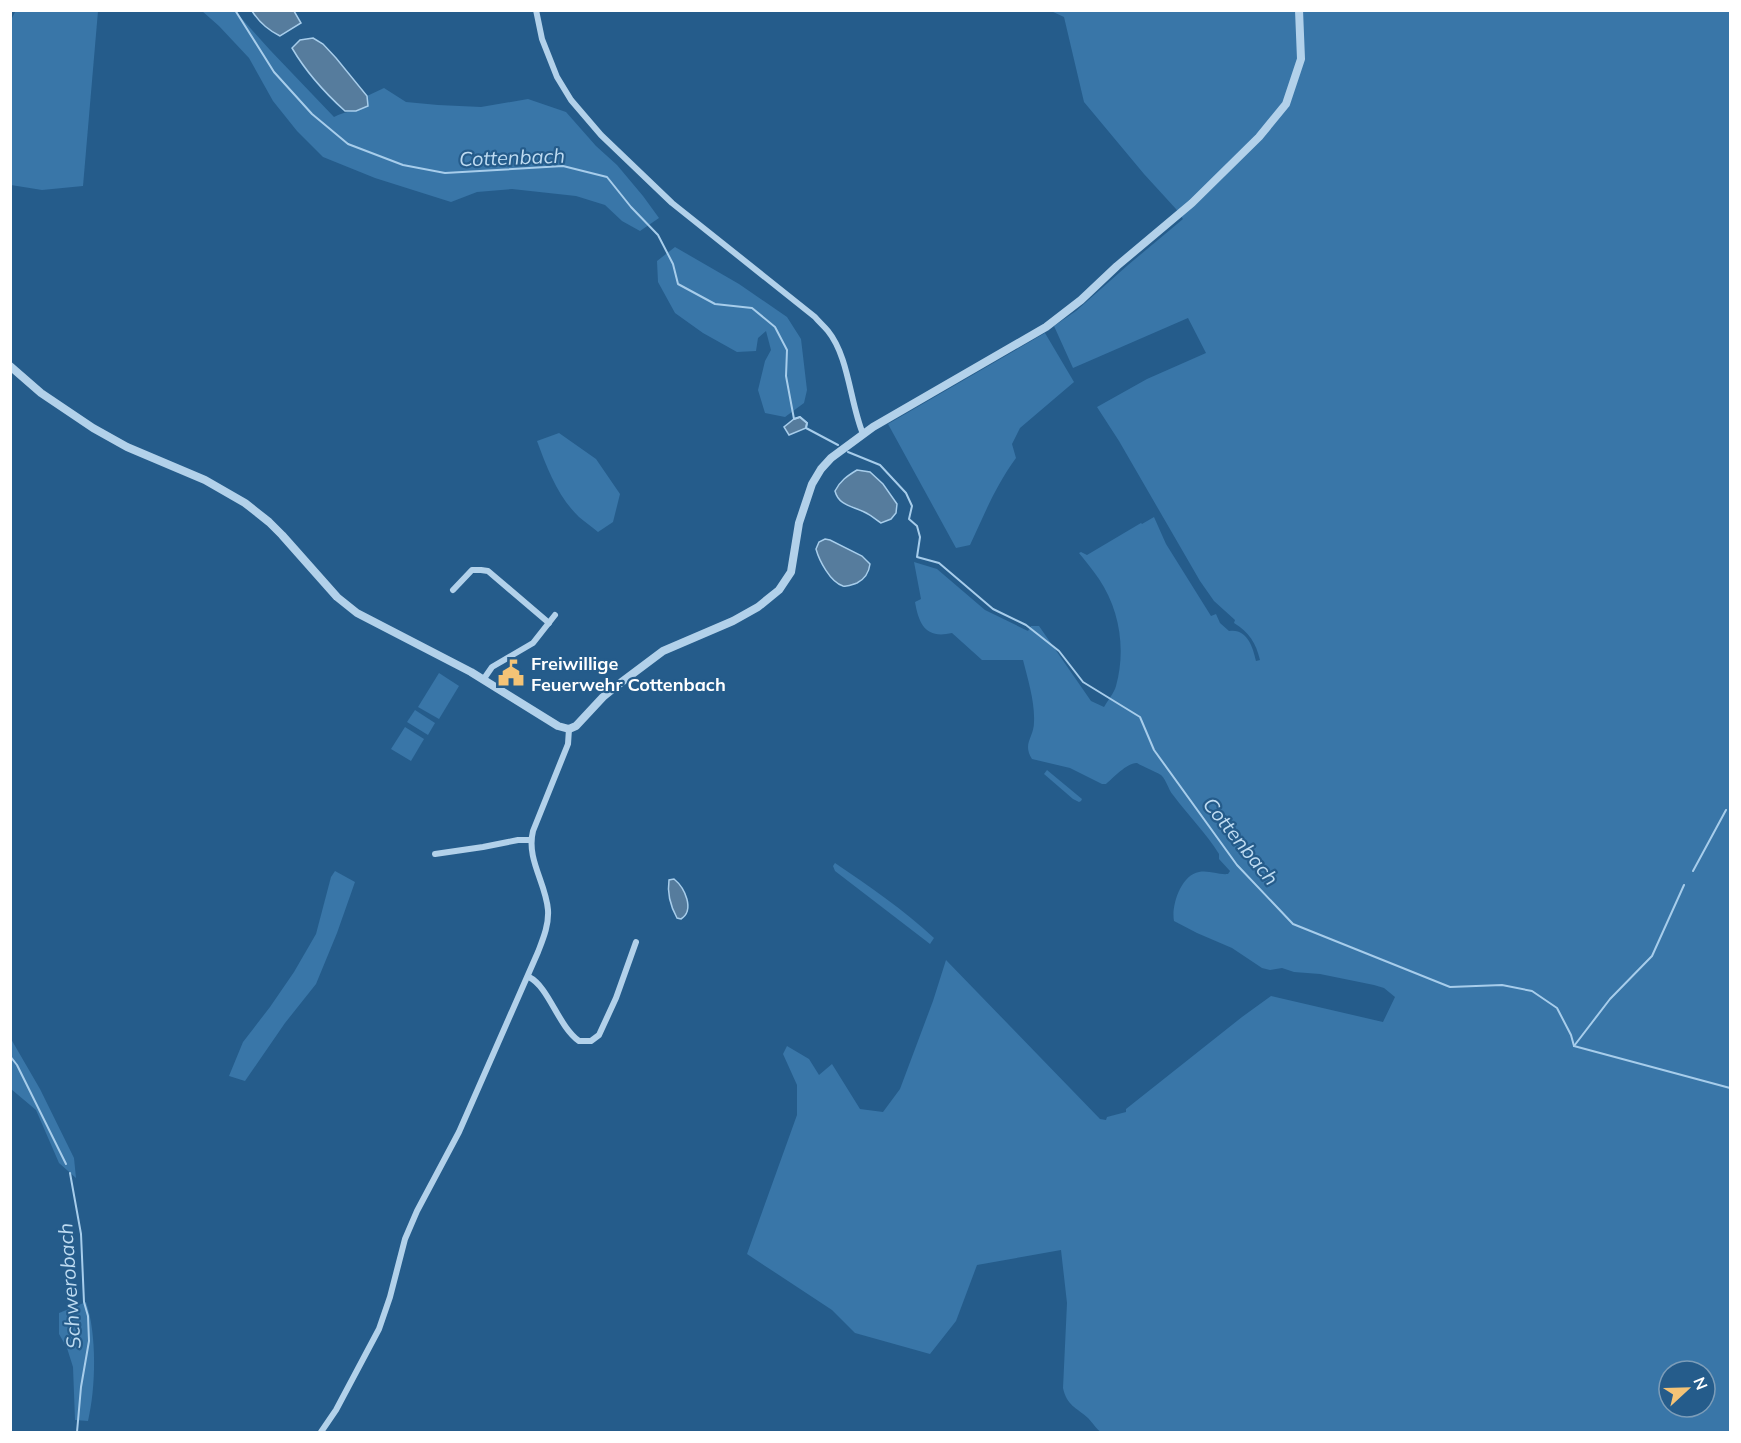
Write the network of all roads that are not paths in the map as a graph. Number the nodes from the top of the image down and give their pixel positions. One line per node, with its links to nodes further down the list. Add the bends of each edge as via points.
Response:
1 (536, 10): 4 (street, via 557,77 601,135 672,203 829,331 839,349)
2 (1299, 10): 4 (street, via 1301,59 1286,104 1259,137 1192,203 1046,327)
3 (10, 366): 8 (street, via 41,393 93,428 233,495 269,522 350,608)
4 (863, 434): 9 (street, via 831,458 816,476 799,523 791,572 780,590 733,621 663,651)
5 (453, 591): 7 (street, via 471,570 488,571)
6 (555, 615): 7 (street)
7 (549, 623): 8 (street, via 533,642 492,667)
8 (483, 680): 9 (street)
9 (569, 729): 10 (street, via 568,744)
10 (531, 840): 11 (street); 13 (street, via 548,917)
11 (435, 854)
12 (636, 942): 13 (street, via 616,998 599,1035 591,1041 579,1041 571,1035)
13 (529, 977): 14 (street, via 459,1132 417,1211 378,1329)
14 (321, 1432)

